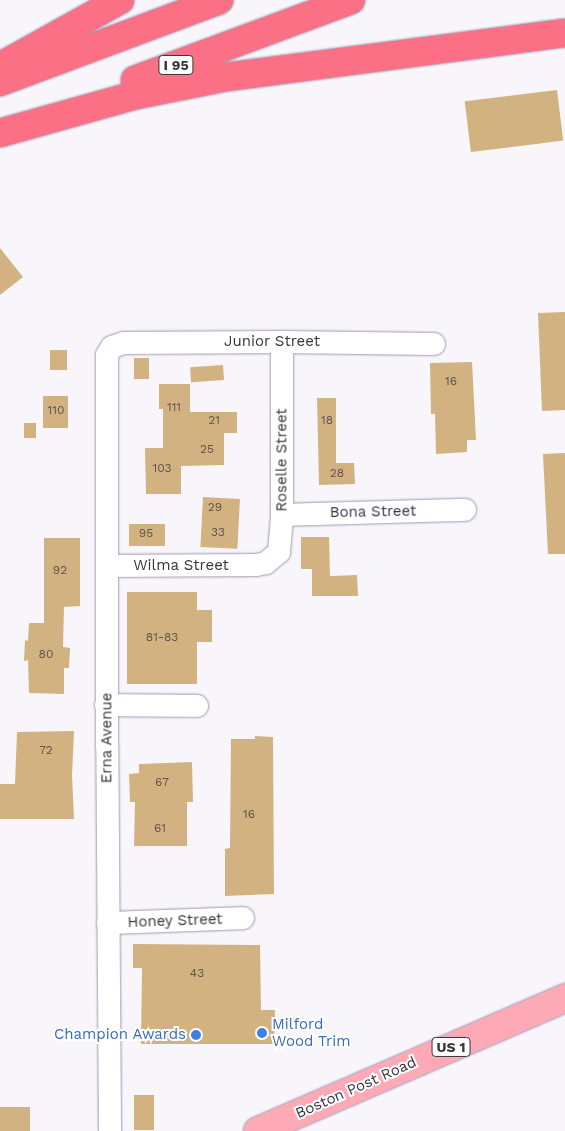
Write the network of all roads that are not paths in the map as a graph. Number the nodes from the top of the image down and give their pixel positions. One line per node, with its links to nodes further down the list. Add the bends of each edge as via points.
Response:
1 (120, 0): 5 (highway)
2 (219, 0): 6 (highway)
3 (351, 0): 7 (highway, I 95)
4 (565, 33): 7 (highway, via 226,77 136,95)
5 (0, 67)
6 (0, 82)
7 (0, 132)
8 (282, 342): 9 (street, Junior Street); 10 (street, Junior Street, via 124,343); 12 (street, Roselle Street)
9 (434, 344)
10 (112, 347): 14 (street, Erna Avenue, via 106,355 105,365)
11 (465, 510): 12 (street, Bona Street)
12 (282, 514): 13 (street, Roselle Street, via 279,552 266,563)
13 (256, 565): 14 (street, Wilma Street)
14 (107, 566): 15 (street, Erna Avenue)
15 (106, 705): 16 (street); 18 (street, Erna Avenue)
16 (197, 706)
17 (243, 918): 18 (street, Honey Street)
18 (108, 923): 20 (street, Erna Avenue)
19 (565, 998): 21 (main road, Boston Post Road / US 1)
20 (110, 1131)
21 (258, 1131)

